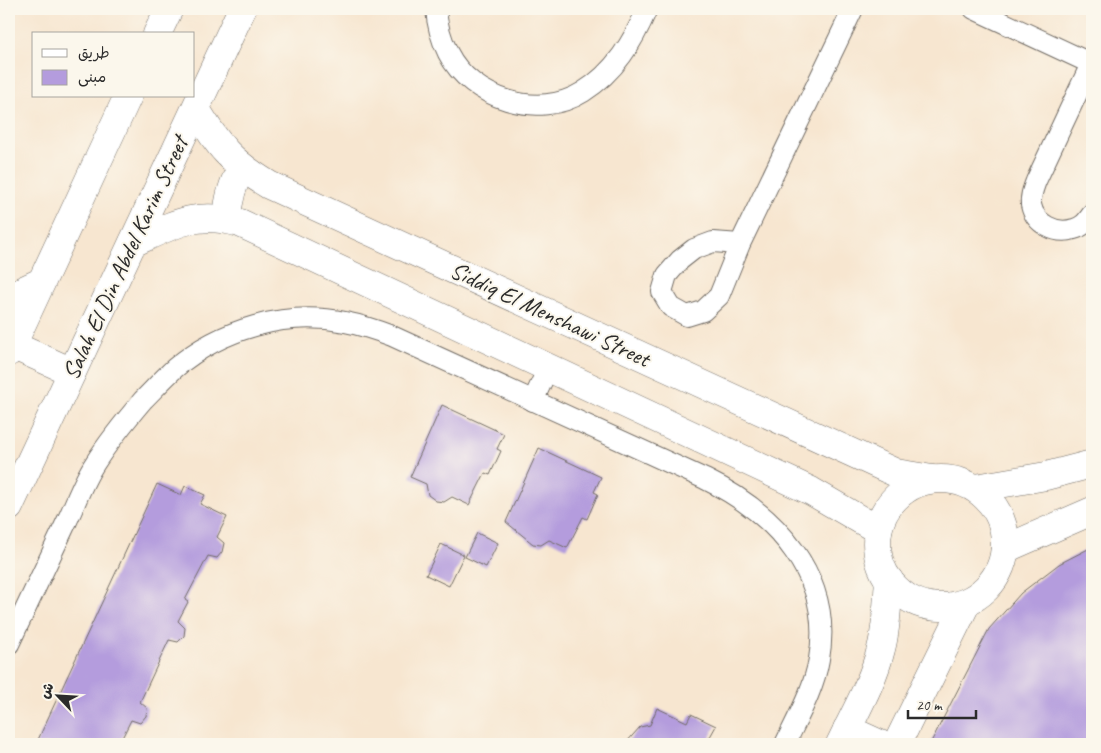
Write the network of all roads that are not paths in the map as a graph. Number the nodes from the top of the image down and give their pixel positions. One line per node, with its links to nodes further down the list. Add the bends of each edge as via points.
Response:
1 (168, 9): 7 (street)
2 (242, 9): 10 (street, Salah El Din Abdel Karim Street)
3 (436, 9): 4 (street, via 437,25 448,54 468,78 493,95 523,104 553,104 582,93 606,75 625,52)
4 (648, 9)
5 (853, 9): 15 (street)
6 (974, 9): 8 (street)
7 (158, 32)
8 (1092, 64): 12 (street, via 1036,181 1031,204 1035,215 1053,230 1076,229)
9 (127, 98): 16 (street)
10 (196, 108): 11 (street, Siddiq El Menshawi Street, via 220,147); 14 (street, Salah El Din Abdel Karim Street)
11 (242, 166): 13 (street, via 230,192); 23 (street, Siddiq El Menshawi Street, via 269,185 896,473)
12 (1092, 214)
13 (227, 219): 14 (street, Siddiq El Menshawi Street, via 190,219); 19 (street, Siddiq El Menshawi Street)
14 (133, 243): 20 (street, Salah El Din Abdel Karim Street)
15 (740, 244)
16 (41, 282): 17 (street); 18 (street)
17 (9, 297)
18 (10, 349): 20 (street)
19 (548, 368): 21 (street); 27 (street, Siddiq El Menshawi Street, via 811,491)
20 (72, 372): 25 (street, Salah El Din Abdel Karim Street)
21 (533, 401): 31 (street, via 392,336 344,321 303,319 269,322 219,339 196,352 156,386 94,464); 33 (street, via 727,490 767,520 797,554 814,591 821,636 814,681)
22 (1092, 464): 24 (street)
23 (932, 479): 24 (street, via 954,480); 27 (street, via 907,488 888,506)
24 (976, 488): 28 (street, via 993,504 1000,518)
25 (9, 507)
26 (1092, 511): 28 (street)
27 (878, 530): 29 (street, via 877,548)
28 (1005, 549): 30 (street, via 993,581)
29 (889, 580): 30 (street, via 904,596 924,605 946,607); 32 (street, via 881,651 868,687)
30 (967, 602): 35 (street)
31 (9, 644)
32 (843, 737): 34 (street)
33 (785, 744)
34 (880, 744)
35 (897, 744)

